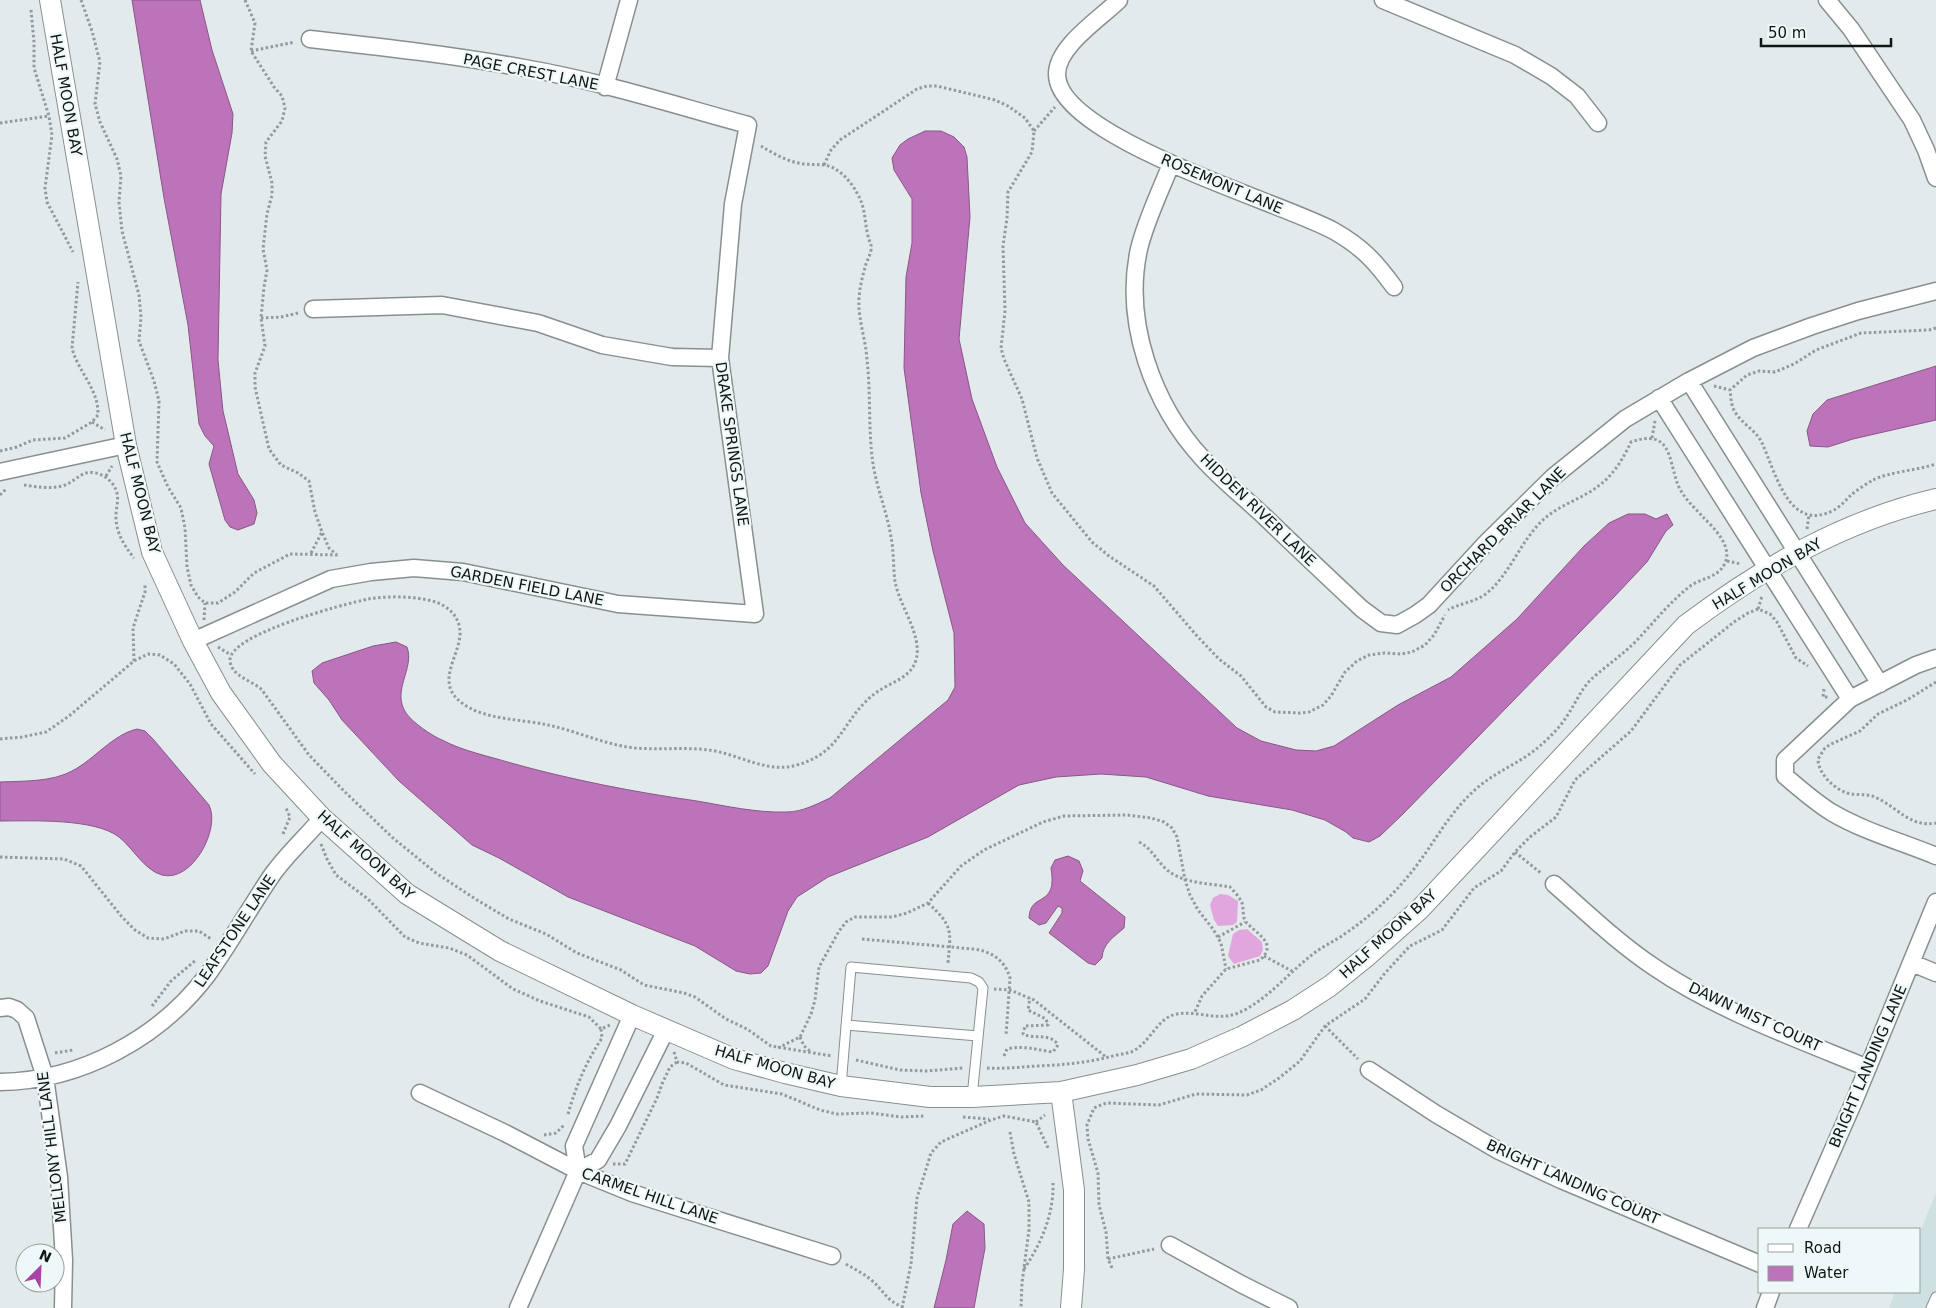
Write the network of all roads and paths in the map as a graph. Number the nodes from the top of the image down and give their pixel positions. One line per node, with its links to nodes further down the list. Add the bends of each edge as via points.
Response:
1 (50, 0): 32 (street, HALF MOON BAY)
2 (81, 0): 41 (path, via 100,62 95,104 121,176 122,231 139,295 139,341 159,401 157,462 181,508 191,585 205,603 218,603 261,570 290,554)
3 (245, 0): 10 (path, via 255,23)
4 (629, 0): 11 (street)
5 (1119, 0): 12 (street, ROSEMONT LANE, via 1069,44 1061,57 1057,73)
6 (1383, 0): 15 (street, via 1516,55 1576,96)
7 (1827, 0): 18 (street, via 1851,29)
8 (30, 6): 13 (path, via 34,68)
9 (310, 39): 10 (path); 11 (street, PAGE CREST LANE, via 452,56)
10 (251, 50): 27 (path, via 282,96 285,108 282,121 266,142 265,156 272,195 266,223 264,249 267,270)
11 (605, 87): 16 (street, PAGE CREST LANE)
12 (1065, 94): 17 (path); 19 (street, ROSEMONT LANE, via 1084,114 1110,132)
13 (49, 116): 14 (path); 22 (path, via 52,136 45,180 47,202)
14 (0, 122)
15 (1598, 123)
16 (747, 131): 20 (path, via 771,152 793,162); 29 (street, DRAKE SPRINGS LANE, via 733,204)
17 (1034, 131): 20 (path, via 1025,118 995,100 927,86 917,89 840,140); 77 (path, via 1032,152 1008,192 1003,246 1005,311 1001,348 1022,399 1037,458 1052,493 1092,542 1154,586 1197,636 1274,712 1309,712 1323,705 1345,672 1357,661 1384,652 1412,652 1425,645 1447,611 1486,594 1542,521 1554,510 1598,487 1613,473 1631,442 1638,439 1658,440 1669,451 1678,485 1727,549 1727,561 1723,567 1675,598 1637,640 1584,685 1566,718 1542,744 1476,789 1450,817 1407,878 1380,907)
18 (1931, 147): 21 (street)
19 (1171, 164): 24 (street, ROSEMONT LANE, via 1332,230 1377,263); 47 (street, HIDDEN RIVER LANE, via 1139,250 1136,286 1136,320 1157,392 1202,458 1362,609 1381,623)
20 (824, 165): 92 (path, via 836,169 850,182 865,211 872,247 861,282 859,306 867,359 873,462 891,535 895,580 918,645 912,669 870,697 827,750 812,760 778,768 714,751 620,746 550,725 480,713 455,698 449,684 450,668 460,635 458,622 450,609 430,600 371,598 315,613 255,637 237,646 230,655 230,665 239,676 262,690 309,755 393,838 436,872 496,912 546,934 577,954 621,970 644,985 695,998)
21 (1936, 178)
22 (75, 260)
23 (78, 275): 33 (path, via 72,348 97,400 98,415 65,438 33,440)
24 (1394, 287)
25 (1936, 290): 30 (street, ORCHARD BRIAR LANE, via 1812,326 1754,348)
26 (313, 309): 27 (path, via 282,317); 29 (street, via 442,305 538,322 602,345 672,357)
27 (261, 318): 40 (path, via 265,346 255,373 255,387 268,449 281,465 309,482)
28 (1936, 328): 34 (path, via 1861,333 1816,350 1775,372 1759,371 1747,375 1730,390 1735,413 1762,442 1790,502 1808,515 1820,515 1835,509 1875,480)
29 (720, 358): 46 (street, DRAKE SPRINGS LANE)
30 (1689, 381): 31 (street, ORCHARD BRIAR LANE); 42 (street)
31 (1659, 398): 44 (street); 47 (street, ORCHARD BRIAR LANE, via 1625,419 1553,477 1429,605)
32 (126, 445): 35 (street); 48 (street, HALF MOON BAY, via 152,552)
33 (0, 451)
34 (1936, 464)
35 (0, 472)
36 (19, 484): 43 (path, via 52,488 63,486 85,473 106,476 118,493 117,532)
37 (12, 486): 38 (path)
38 (0, 495)
39 (1936, 499): 42 (street, HALF MOON BAY, via 1872,517)
40 (322, 532): 41 (path); 41 (path, via 329,548 338,555)
41 (311, 553)
42 (1796, 553): 44 (street, HALF MOON BAY); 52 (street)
43 (136, 561)
44 (1768, 570): 53 (street); 106 (street, HALF MOON BAY, via 1730,592 1686,625 1420,909 1330,986 1293,1010 1191,1059)
45 (146, 581): 50 (path, via 133,628)
46 (755, 614): 48 (street, GARDEN FIELD LANE, via 618,604 463,572 414,568 331,579)
47 (1397, 625)
48 (193, 641): 57 (street, HALF MOON BAY, via 221,692 272,764)
49 (1936, 658): 52 (street)
50 (134, 661): 54 (path, via 46,732); 55 (path, via 148,654 160,655 174,664 190,684 211,724)
51 (1936, 682): 58 (path, via 1878,714 1860,731 1831,744 1818,759 1820,772 1846,793 1870,794 1919,824)
52 (1880, 684): 53 (street)
53 (1850, 699): 62 (street, via 1786,760 1785,776 1832,812)
54 (0, 739)
55 (256, 776)
56 (282, 801): 59 (path, via 290,817)
57 (322, 818): 85 (street, HALF MOON BAY, via 407,894 450,922 500,951); 103 (street, LEAFSTONE LANE, via 273,873 208,973 167,1019 110,1055)
58 (1936, 824)
59 (280, 839)
60 (1140, 842): 64 (path, via 1164,868)
61 (1515, 852): 65 (path)
62 (1936, 856)
63 (0, 857): 71 (path, via 64,859 81,866 122,917 148,938 164,939 185,931 199,931)
64 (1185, 880): 67 (path, via 1177,837 1164,822 1127,815 1064,816 1043,822 984,850 961,866); 68 (path, via 1230,886 1242,902); 70 (path, via 1198,910)
65 (1554, 884): 101 (street, DAWN MIST COURT, via 1654,967 1713,1001)
66 (1936, 902): 75 (street, BRIGHT LANDING LANE)
67 (928, 903): 79 (path, via 947,921); 91 (path, via 892,917 855,917 846,922 820,967 815,1000)
68 (1245, 922): 70 (path); 73 (path, via 1264,938 1267,945)
69 (216, 930): 71 (path)
70 (1218, 938): 76 (path)
71 (211, 939): 72 (path)
72 (207, 945)
73 (1264, 956): 76 (path, via 1260,960); 77 (path)
74 (200, 957): 83 (path, via 171,982)
75 (1912, 963): 78 (street); 101 (street, BRIGHT LANDING LANE)
76 (1226, 968): 84 (path, via 1202,996)
77 (1292, 971): 84 (path, via 1249,1008 1234,1015 1216,1018)
78 (1936, 972)
79 (947, 976): 80 (lane, via 971,978); 86 (lane, via 851,967)
80 (982, 988): 81 (path, via 1010,990); 90 (lane)
81 (1030, 998): 96 (path, via 1028,1010 1046,1019 1048,1025 1025,1026 1023,1034 1048,1037 1058,1045 1053,1052 1038,1048 1007,1049); 97 (path, via 1050,1010)
82 (0, 1008): 95 (street, MELLONY HILL LANE, via 17,1010 26,1018)
83 (150, 1008)
84 (1194, 1014): 97 (path, via 1168,1016 1146,1042 1131,1052)
85 (632, 1015): 89 (street, HALF MOON BAY); 113 (street, via 574,1146)
86 (846, 1025): 90 (lane); 98 (lane)
87 (1325, 1026): 102 (path)
88 (601, 1029): 110 (path, via 602,1038 585,1066 564,1126 556,1133)
89 (666, 1030): 105 (street, HALF MOON BAY, via 734,1059); 113 (street, via 598,1160)
90 (978, 1036): 100 (lane)
91 (800, 1037): 92 (path); 94 (path)
92 (777, 1048): 94 (path)
93 (75, 1050): 95 (path)
94 (812, 1053): 98 (path)
95 (39, 1055): 103 (street, MELLONY HILL LANE)
96 (1004, 1056)
97 (1106, 1057): 100 (path, via 1066,1065 1002,1069)
98 (844, 1058): 100 (path, via 900,1070); 105 (lane)
99 (677, 1062): 112 (path, via 670,1067)
100 (975, 1067): 108 (lane)
101 (1868, 1068): 115 (street, BRIGHT LANDING LANE)
102 (1369, 1070): 119 (street, BRIGHT LANDING COURT, via 1499,1151)
103 (45, 1077): 104 (street, LEAFSTONE LANE); 124 (street, MELLONY HILL LANE, via 59,1177)
104 (0, 1082)
105 (841, 1086): 108 (street, HALF MOON BAY, via 930,1097)
106 (1061, 1092): 108 (street, HALF MOON BAY); 127 (street, via 1074,1190)
107 (420, 1094): 113 (street, CARMEL HILL LANE)
108 (972, 1097)
109 (1010, 1132): 120 (path, via 1030,1202)
110 (544, 1136)
111 (1050, 1158): 123 (path, via 1036,1122 1004,1116 941,1142 931,1153 917,1198 911,1264)
112 (625, 1164)
113 (578, 1171): 117 (street, CARMEL HILL LANE, via 632,1193); 125 (street)
114 (1052, 1177): 120 (path, via 1051,1211 1033,1256)
115 (1798, 1228)
116 (1170, 1245): 118 (path); 128 (street)
117 (832, 1256): 123 (path, via 870,1279 886,1298)
118 (1108, 1259)
119 (1758, 1263)
120 (1024, 1269): 126 (path)
121 (1772, 1293): 129 (street)
122 (1936, 1297): 130 (lane)
123 (902, 1307)
124 (63, 1308)
125 (518, 1308)
126 (1021, 1308)
127 (1071, 1308)
128 (1289, 1308)
129 (1765, 1308)
130 (1931, 1308)

